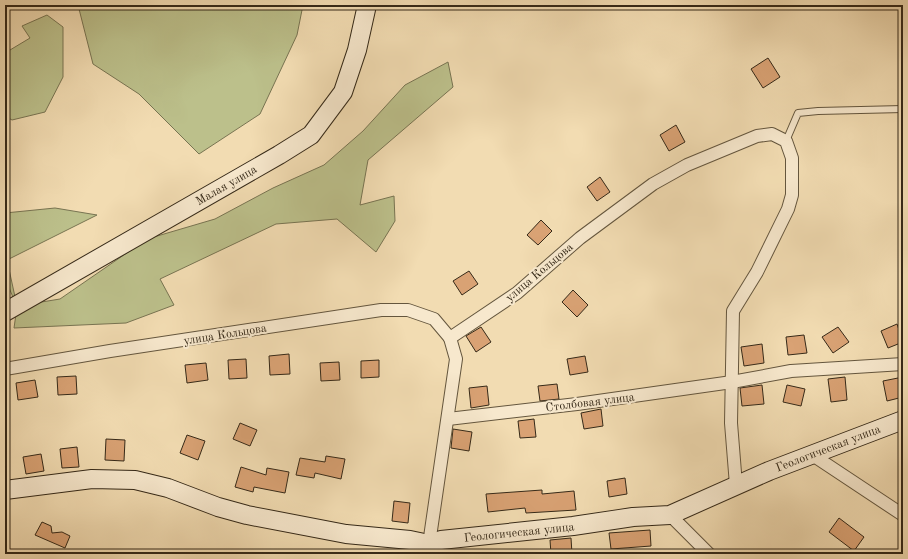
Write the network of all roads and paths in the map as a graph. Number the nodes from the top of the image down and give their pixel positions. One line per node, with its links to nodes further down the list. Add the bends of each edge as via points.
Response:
1 (367, 5): 4 (street, Малая улица, via 357,50 343,92 310,135)
2 (903, 109): 3 (lane, via 818,110 798,113)
3 (786, 141): 5 (street, улица Кольцова, via 772,134 757,136 688,165 653,184 580,238 517,293); 8 (street, via 792,158 792,195 788,210 757,272 732,311)
4 (11, 309)
5 (450, 338): 7 (street, улица Кольцова, via 434,319 408,310 381,310); 9 (street, via 456,359)
6 (903, 364): 8 (street, Столбовая улица, via 791,371)
7 (5, 369)
8 (732, 382): 9 (street, Столбовая улица); 12 (street, via 731,423)
9 (448, 419): 16 (street)
10 (903, 420): 11 (street, Геологическая улица)
11 (811, 454): 12 (street, Геологическая улица); 15 (street)
12 (736, 485): 14 (street, Геологическая улица)
13 (5, 490): 16 (street, Геологическая улица, via 92,479 135,480 168,488 247,515 346,534)
14 (670, 515): 16 (street, Геологическая улица, via 455,538); 17 (street)
15 (903, 515)
16 (429, 544)
17 (709, 554)

